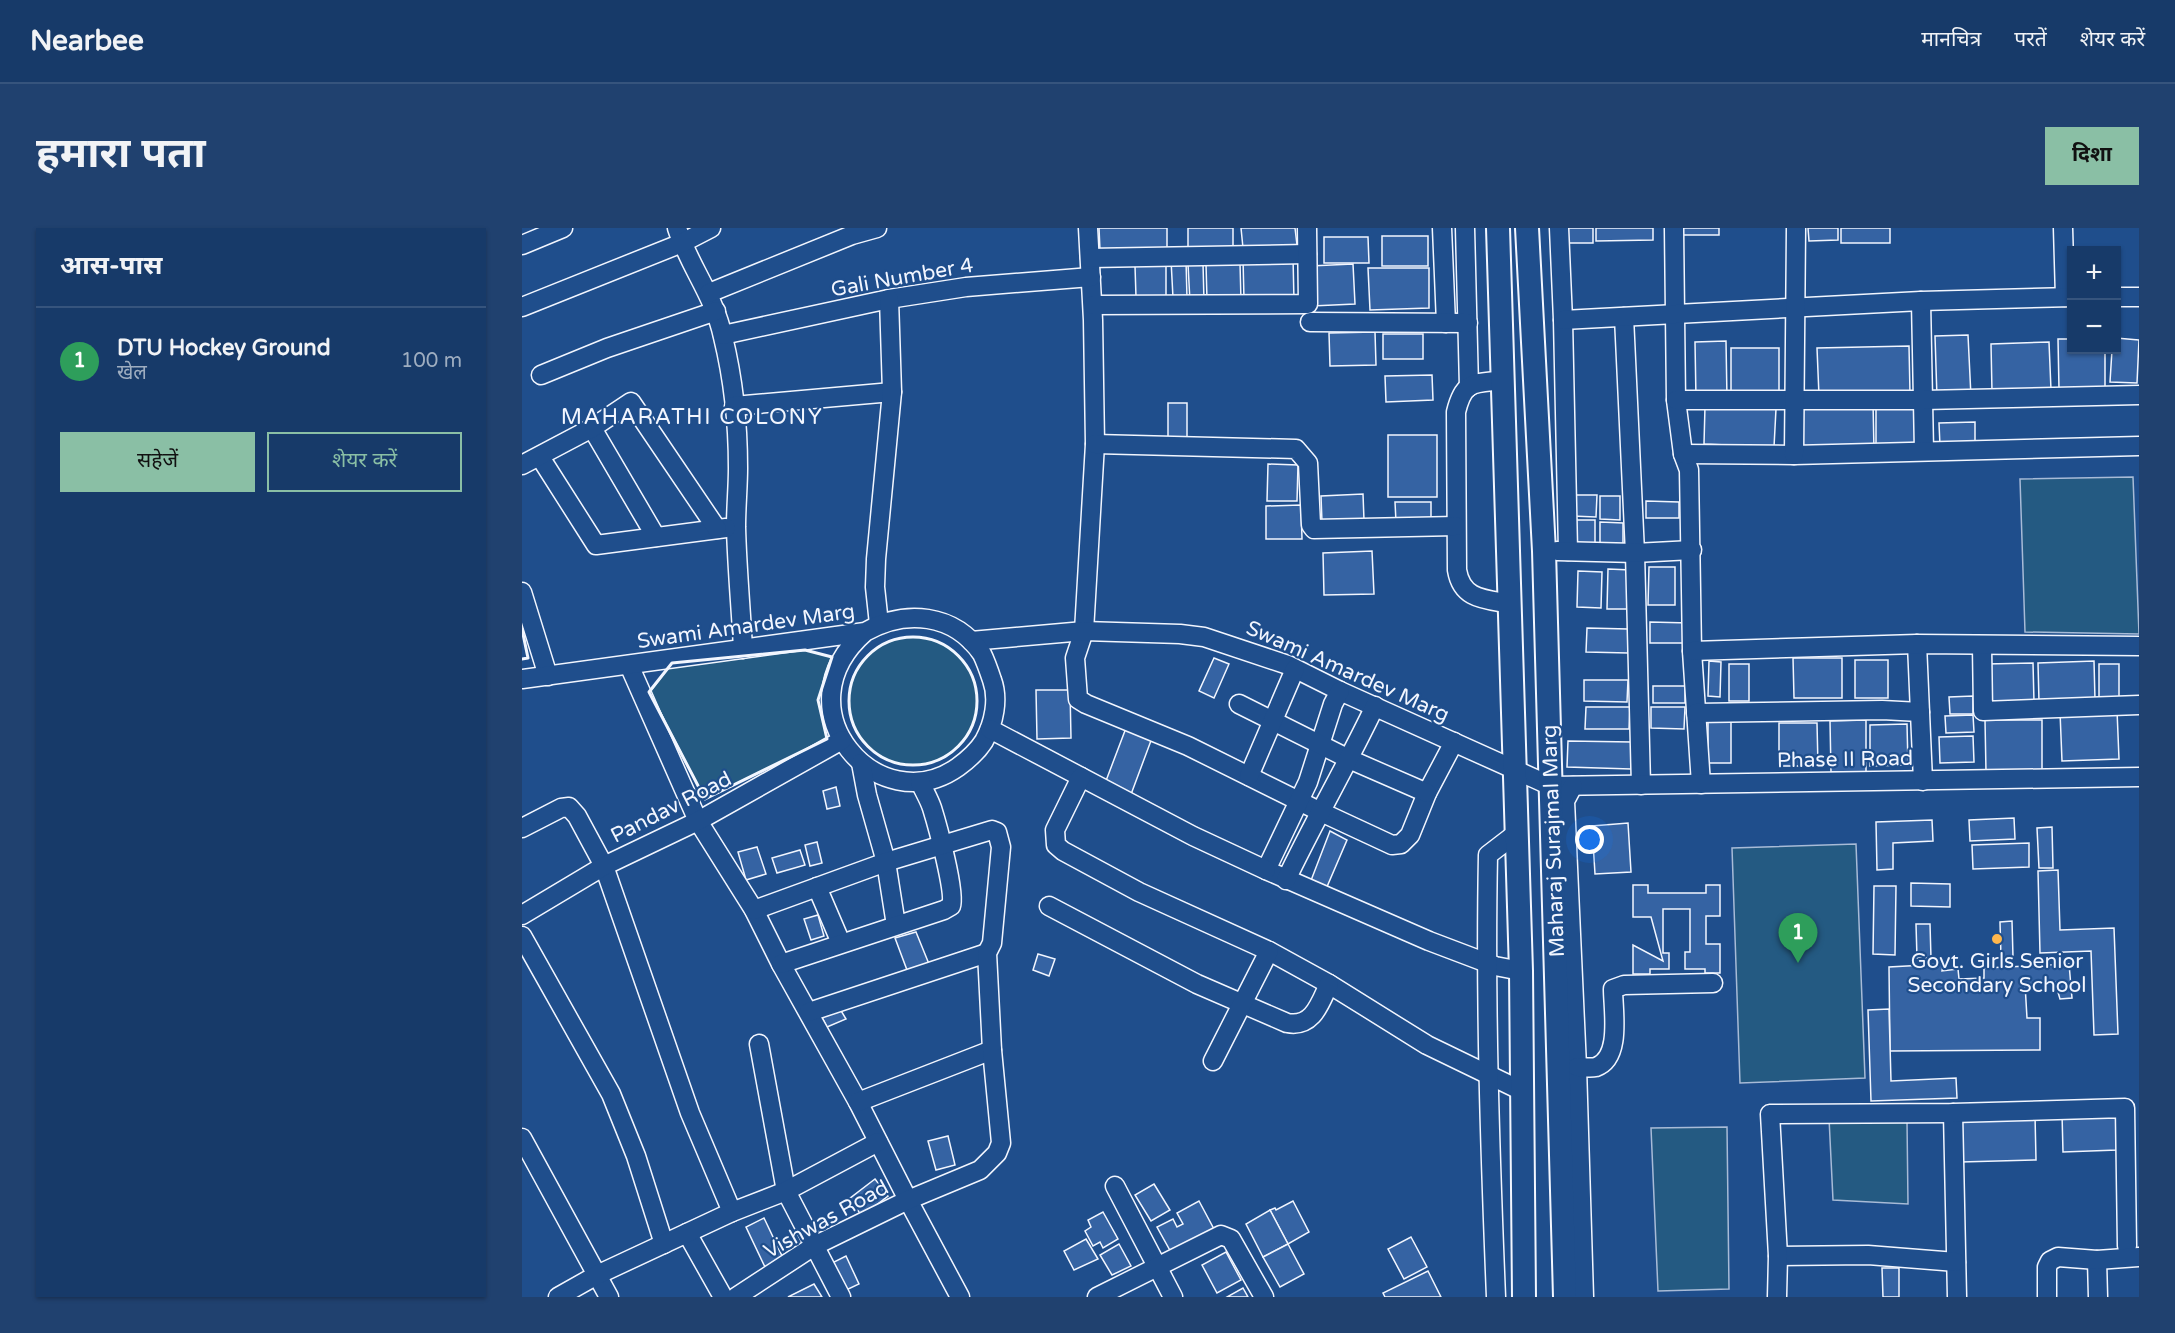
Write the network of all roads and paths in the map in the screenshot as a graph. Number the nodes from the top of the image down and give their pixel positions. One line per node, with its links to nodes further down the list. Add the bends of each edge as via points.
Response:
1 (563, 228): 15 (street)
2 (711, 228): 14 (street)
3 (877, 228): 20 (street)
4 (1088, 228): 17 (street)
5 (1306, 228): 16 (street)
6 (1442, 228): 34 (street)
7 (1465, 228): 35 (street)
8 (1498, 228): 38 (main road)
9 (1527, 228): 39 (main road, Maharaj Surajmal Marg)
10 (1559, 228): 32 (street)
11 (1674, 228): 30 (street)
12 (1796, 228): 28 (street)
13 (2063, 228): 19 (street)
14 (679, 235): 20 (street); 27 (street)
15 (522, 244)
16 (1307, 254): 17 (street); 26 (street, via 1308,304)
17 (1090, 258): 18 (street)
18 (1091, 277): 24 (street, Gali Number 4, via 966,287); 26 (street)
19 (2067, 283)
20 (709, 292): 29 (street)
21 (2067, 297): 25 (street)
22 (2121, 297): 23 (street)
23 (2139, 297)
24 (889, 299): 36 (street, Gali Number 4); 42 (street)
25 (1921, 301): 28 (street); 46 (street)
26 (1093, 305): 49 (street)
27 (522, 307)
28 (1795, 308): 30 (street); 44 (street)
29 (716, 311): 36 (street); 37 (street)
30 (1675, 313): 31 (street); 45 (street)
31 (1624, 317): 32 (street); 63 (street)
32 (1563, 320): 40 (street)
33 (1310, 322): 34 (street)
34 (1446, 323): 35 (street)
35 (1468, 323): 41 (street)
36 (723, 335): 47 (street)
37 (541, 375)
38 (1504, 380): 41 (street); 65 (main road)
39 (1534, 384): 40 (street); 61 (main road, Maharaj Surajmal Marg)
40 (1564, 385): 62 (street)
41 (1469, 387): 56 (street, via 1460,396 1456,412)
42 (892, 392): 47 (street); 66 (street)
43 (2139, 395): 46 (street)
44 (1794, 399): 45 (street); 46 (street); 53 (street)
45 (1676, 400): 52 (street)
46 (1924, 400): 51 (street)
47 (734, 406): 57 (street, via 738,466)
48 (592, 428): 54 (street); 58 (street, via 631,402); 59 (street)
49 (1095, 444): 56 (street, via 1296,449 1308,463 1314,529); 67 (street)
50 (2139, 446): 51 (street)
51 (1924, 452): 53 (street)
52 (1683, 454): 53 (street); 60 (street, via 1689,470)
53 (1794, 454)
54 (540, 457): 55 (street); 59 (street, via 596,545)
55 (522, 465)
56 (1456, 526): 65 (street, via 1459,583 1475,596)
57 (736, 527): 58 (street); 72 (street)
58 (717, 529): 59 (street)
59 (656, 537)
60 (1692, 550): 63 (street); 73 (street)
61 (1544, 551): 62 (street); 99 (main road, Maharaj Surajmal Marg)
62 (1568, 551): 63 (street)
63 (1635, 553): 98 (street)
64 (522, 592): 76 (street)
65 (1511, 604): 91 (main road)
66 (872, 628): 68 (street, Swami Amardev Marg, via 910,617 936,620); 72 (street, Swami Amardev Marg); 86 (street, via 844,654 836,670 830,701 833,721)
67 (1084, 631): 68 (street, Swami Amardev Marg); 75 (street, Swami Amardev Marg, via 1204,637); 92 (street, via 1075,658 1078,699)
68 (971, 641): 85 (street, via 983,656 994,683)
69 (1917, 644): 70 (street); 73 (street); 82 (street)
70 (1982, 646): 71 (street); 80 (street, via 1983,711)
71 (2139, 646)
72 (743, 650): 74 (street, Swami Amardev Marg)
73 (1692, 651): 83 (street)
74 (629, 665): 76 (street, Swami Amardev Marg); 103 (street)
75 (1295, 669): 78 (street, Swami Amardev Marg); 84 (street)
76 (548, 676): 77 (street, Swami Amardev Marg)
77 (522, 680)
78 (1340, 691): 81 (street, Swami Amardev Marg); 88 (street)
79 (1239, 704): 84 (street)
80 (2139, 705)
81 (1375, 706): 87 (street, Swami Amardev Marg); 89 (street)
82 (1920, 712): 83 (street); 95 (street)
83 (1696, 713): 97 (street)
84 (1272, 720): 88 (street); 92 (street)
85 (990, 729): 93 (street); 96 (street, via 971,758 946,776)
86 (842, 740): 90 (street); 103 (street, Pandav Road)
87 (1454, 742): 91 (street, Swami Amardev Marg); 100 (street)
88 (1321, 744): 89 (street); 101 (street)
89 (1349, 759): 100 (street); 102 (street)
90 (861, 763): 96 (street, via 895,779); 107 (street)
91 (1516, 770): 99 (street, Swami Amardev Marg); 105 (main road)
92 (1249, 776): 101 (street)
93 (1081, 777): 109 (street); 118 (street, via 1055,830 1056,845 1139,892)
94 (2139, 777): 95 (street, Phase II Road)
95 (1923, 781): 97 (street, Phase II Road)
96 (920, 782): 106 (street)
97 (1701, 784): 98 (street, Phase II Road)
98 (1641, 785): 99 (street, Phase II Road)
99 (1562, 786): 130 (street); 162 (main road, Maharaj Surajmal Marg)
100 (1427, 793): 102 (street, via 1410,835 1397,845)
101 (1298, 801): 102 (street); 109 (street)
102 (1321, 812): 110 (street)
103 (698, 821): 108 (street, Pandav Road); 113 (street)
104 (522, 828): 108 (street, via 569,807)
105 (1518, 832): 121 (street, via 1488,855); 122 (main road)
106 (941, 844): 107 (street); 115 (street, via 953,896 951,906); 119 (street, Vishwas Road, via 992,830 1000,838 997,907)
107 (886, 862): 111 (street); 115 (street)
108 (603, 866): 114 (street, Pandav Road); 141 (street, via 690,1113)
109 (1266, 870): 110 (street)
110 (1286, 880): 121 (street)
111 (817, 887): 113 (street); 117 (street)
112 (1050, 906): 125 (street)
113 (754, 910): 120 (street)
114 (522, 915)
115 (896, 925): 117 (street)
116 (522, 936): 143 (street, via 611,1094)
117 (841, 943): 120 (street)
118 (1269, 951): 124 (street); 125 (street)
119 (987, 952): 126 (street); 128 (street, Vishwas Road)
120 (781, 963): 126 (street)
121 (1486, 963): 122 (street); 131 (street)
122 (1521, 971): 132 (main road)
123 (1713, 983): 130 (street, via 1624,985 1613,989 1613,1041 1609,1058 1596,1067)
124 (1329, 984): 125 (street, via 1315,1013 1301,1023 1287,1023); 131 (street, via 1427,1045)
125 (1242, 1005): 129 (street)
126 (809, 1012): 133 (street)
127 (759, 1044): 139 (street)
128 (992, 1050): 133 (street); 140 (street, Vishwas Road, via 1002,1143 998,1153 980,1170)
129 (1213, 1061)
130 (1577, 1068): 163 (street)
131 (1488, 1075): 132 (street); 160 (street)
132 (1522, 1091): 161 (main road)
133 (858, 1102): 136 (street)
134 (1953, 1113): 137 (street, via 2125,1108); 146 (street, via 1770,1114); 148 (street)
135 (522, 1138): 150 (street)
136 (878, 1142): 139 (street); 140 (street)
137 (2133, 1184): 145 (street)
138 (1115, 1186): 149 (street)
139 (786, 1191): 141 (street); 144 (street)
140 (908, 1200): 144 (street, Vishwas Road); 156 (street)
141 (732, 1212): 142 (street)
142 (687, 1233): 143 (street); 153 (street)
143 (664, 1244): 150 (street)
144 (814, 1246): 154 (street, Vishwas Road); 155 (street)
145 (2133, 1252): 147 (street)
146 (1778, 1256): 148 (street, via 1868,1255); 164 (street)
147 (2097, 1260): 166 (street, via 2058,1257 2050,1261); 167 (street)
148 (1956, 1262): 165 (street)
149 (1157, 1268): 157 (street); 158 (street); 159 (street, via 1213,1238 1226,1236)
150 (597, 1275): 151 (street); 152 (street)
151 (558, 1297)
152 (609, 1297)
153 (723, 1297)
154 (736, 1297)
155 (841, 1297)
156 (960, 1297)
157 (1096, 1297)
158 (1173, 1297)
159 (1264, 1297)
160 (1496, 1297)
161 (1524, 1297)
162 (1565, 1297)
163 (1584, 1297)
164 (1777, 1297)
165 (1957, 1297)
166 (2047, 1297)
167 (2098, 1297)

